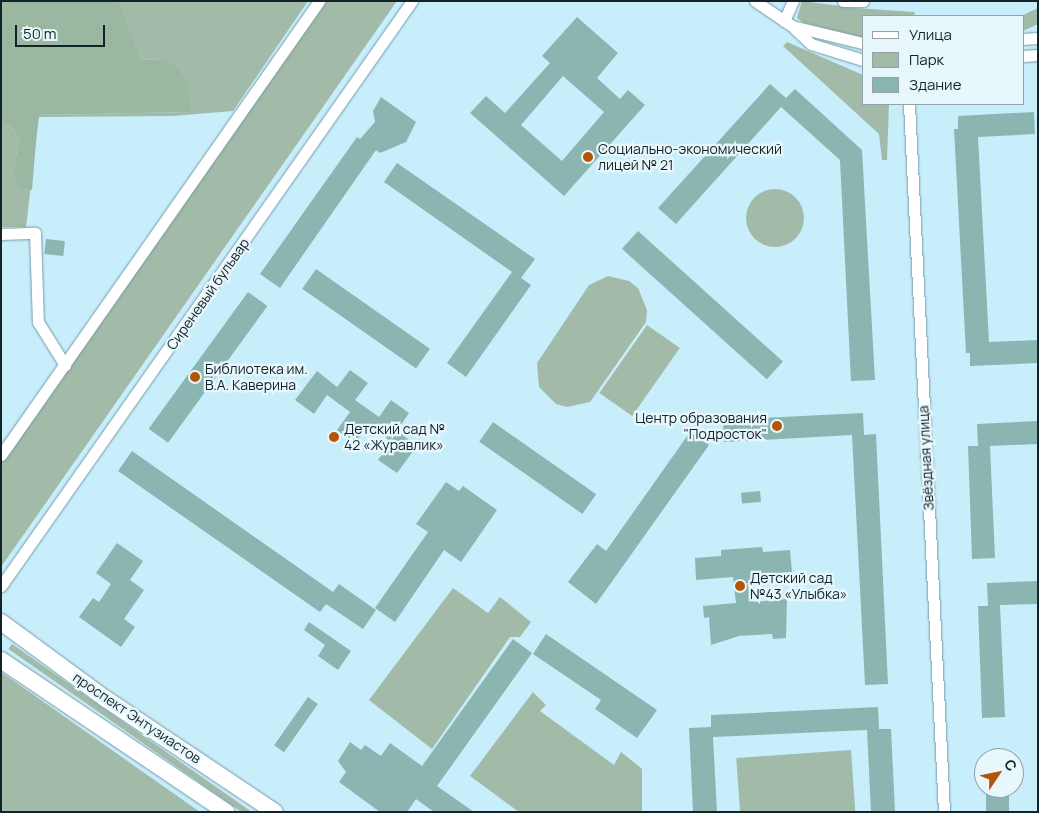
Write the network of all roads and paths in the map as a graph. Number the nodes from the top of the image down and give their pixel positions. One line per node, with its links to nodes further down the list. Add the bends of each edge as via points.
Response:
1 (319, 1): 16 (street)
2 (412, 1): 18 (street, Сиреневый бульвар)
3 (755, 1): 7 (street)
4 (793, 1): 7 (street)
5 (843, 1): 6 (street)
6 (864, 1)
7 (788, 24): 10 (street); 13 (street, via 811,44)
8 (1038, 38): 9 (street)
9 (1024, 39)
10 (862, 44)
11 (1038, 55): 12 (street)
12 (1024, 56)
13 (862, 60)
14 (909, 105): 23 (street, Звёздная улица)
15 (1, 234): 16 (street, via 35,233 38,322)
16 (65, 365): 17 (street)
17 (1, 454)
18 (1, 586)
19 (1, 622): 22 (main road, проспект Энтузиастов, via 106,699)
20 (1, 660): 21 (main road, проспект Энтузиастов)
21 (226, 812)
22 (275, 812)
23 (944, 812)

